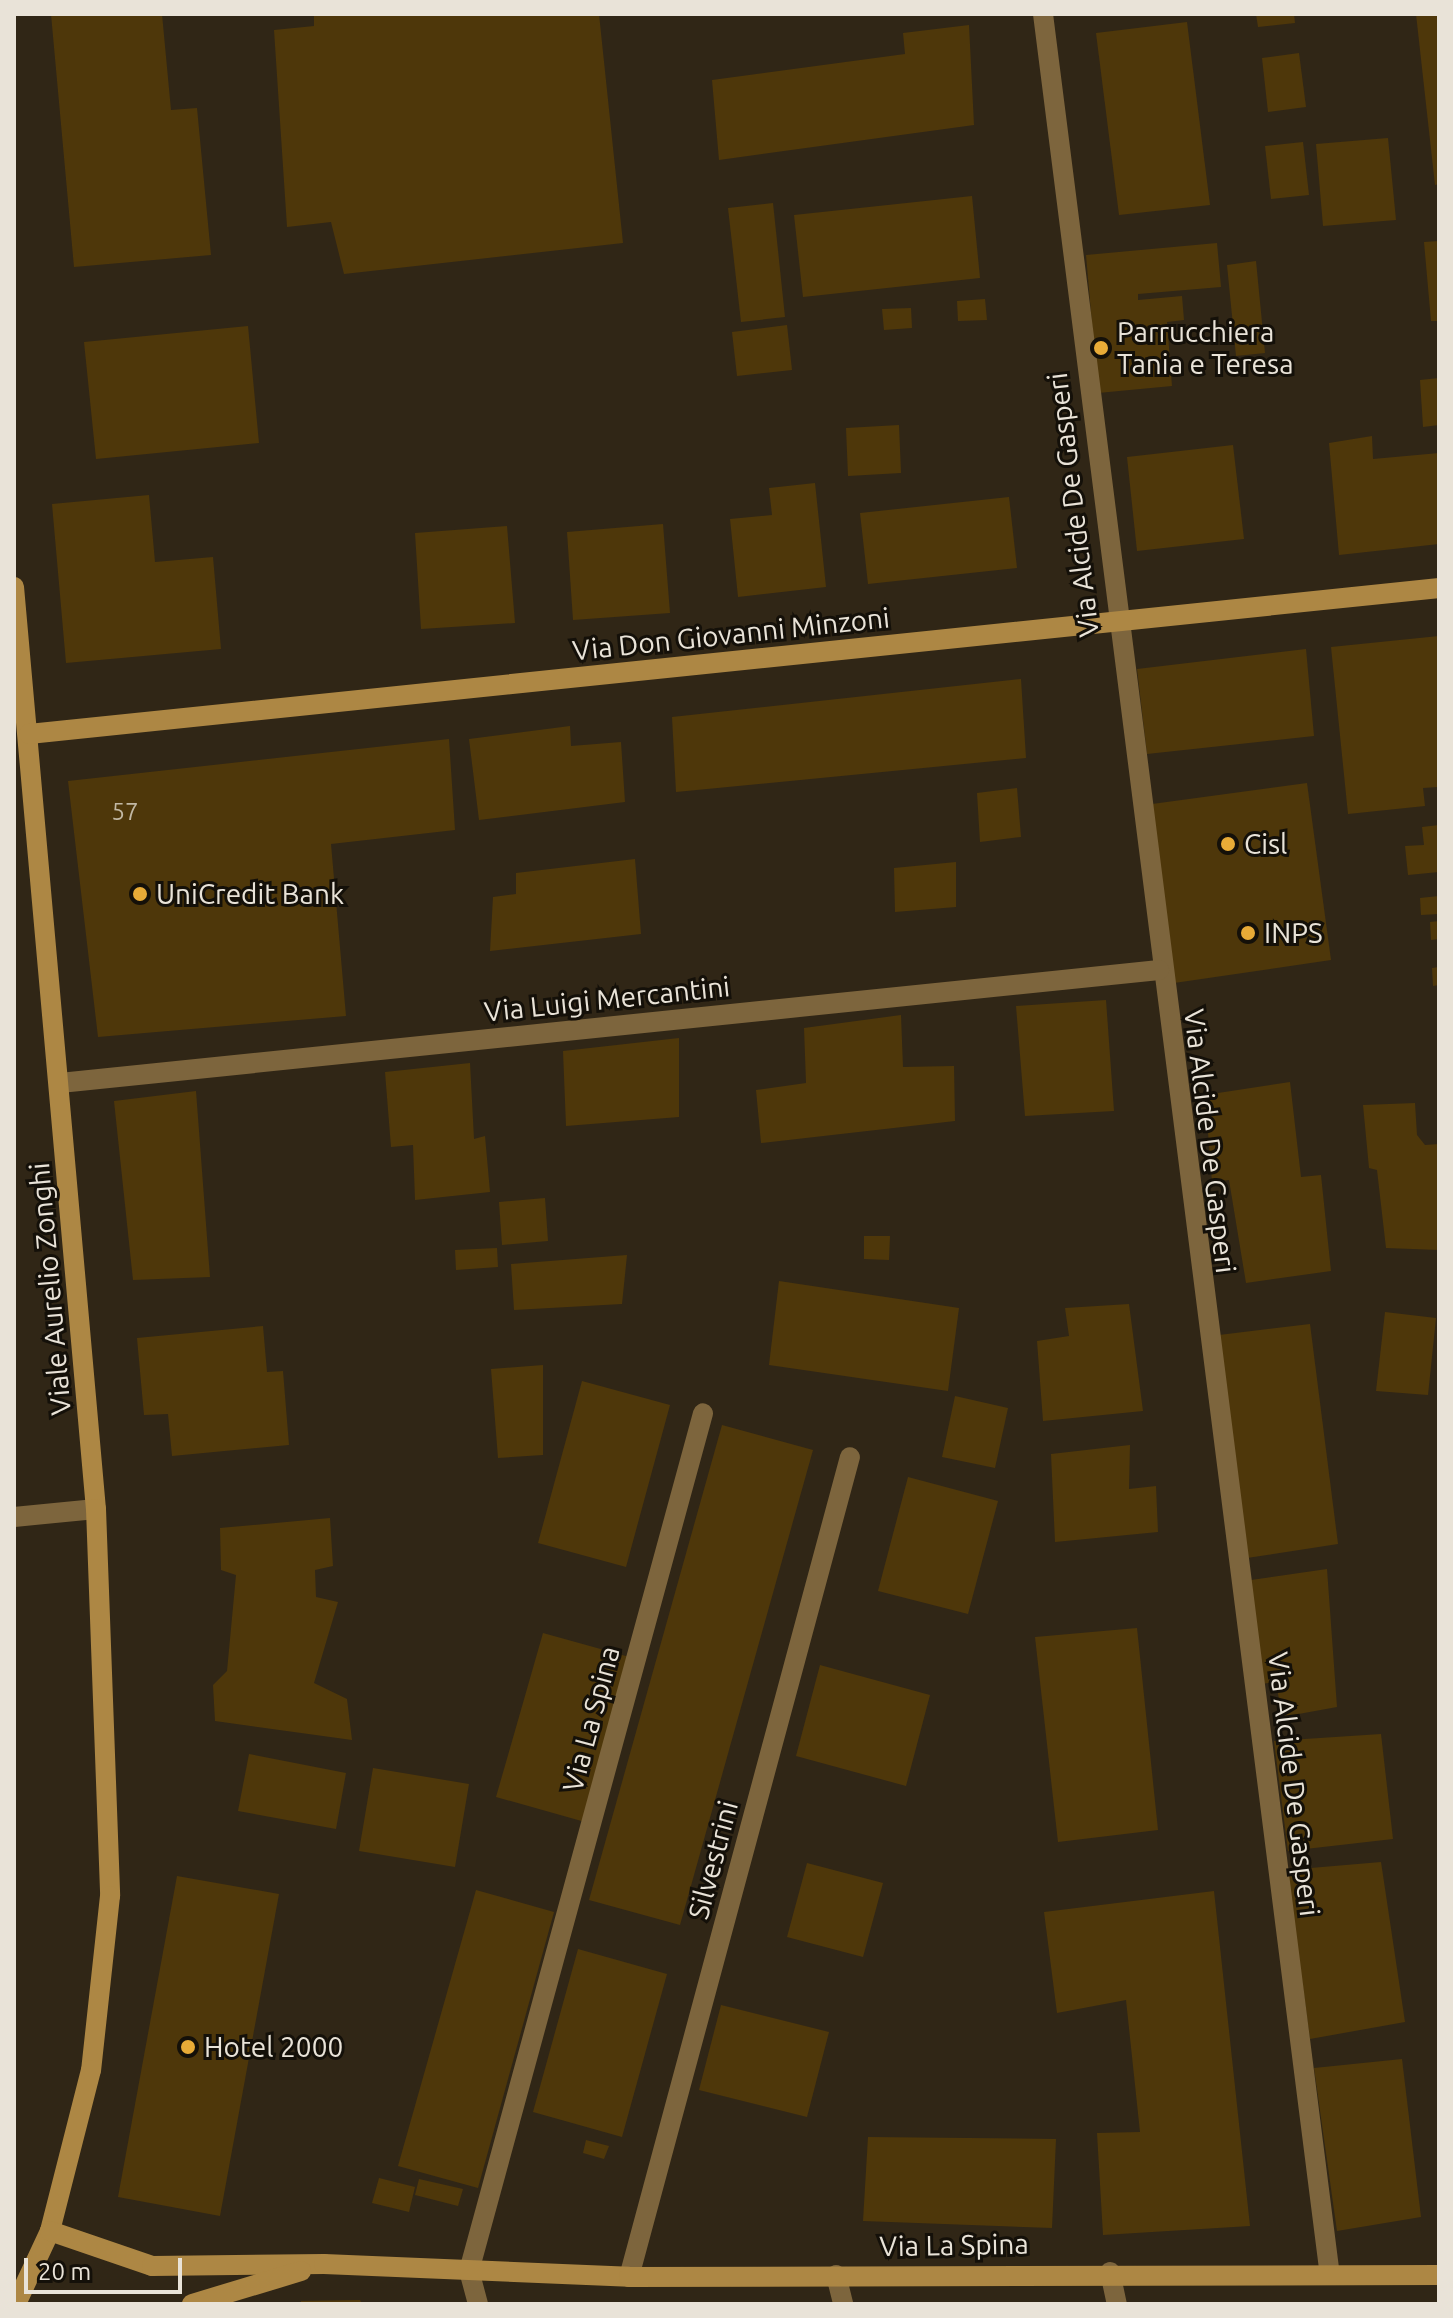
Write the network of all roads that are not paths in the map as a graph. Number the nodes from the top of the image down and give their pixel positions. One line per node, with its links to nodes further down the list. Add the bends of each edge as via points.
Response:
1 (1043, 14): 5 (street, Via Alcide De Gasperi)
2 (14, 587): 4 (street, Viale Aurelio Zonghi)
3 (1439, 588): 5 (street, Via Don Giovanni Minzoni)
4 (14, 595): 6 (street, Viale Aurelio Zonghi)
5 (1115, 622): 6 (street, Via Don Giovanni Minzoni); 7 (street, Via Alcide De Gasperi)
6 (29, 734): 8 (street, Viale Aurelio Zonghi)
7 (1159, 970): 8 (street, Via Luigi Mercantini); 18 (street, Via Alcide De Gasperi)
8 (60, 1083): 11 (street, Viale Aurelio Zonghi)
9 (703, 1413): 15 (street, Via La Spina)
10 (850, 1457): 20 (street, Silvestrini)
11 (96, 1509): 12 (street); 13 (street, Viale Aurelio Zonghi, via 110,1896 91,2070)
12 (14, 1517)
13 (50, 2231): 14 (street, Via La Spina, via 152,2266); 21 (street, Viale Aurelio Zonghi)
14 (324, 2264): 15 (street, Via La Spina); 22 (street, Via La Spina)
15 (469, 2271): 20 (street, Via La Spina); 23 (street)
16 (1110, 2272): 17 (street, Via La Spina); 18 (street, Via La Spina); 25 (street)
17 (836, 2275): 20 (street, Via La Spina); 24 (street)
18 (1330, 2275): 19 (street, Via La Spina)
19 (1439, 2275)
20 (629, 2277)
21 (16, 2304)
22 (192, 2304)
23 (478, 2304)
24 (843, 2304)
25 (1117, 2304)

